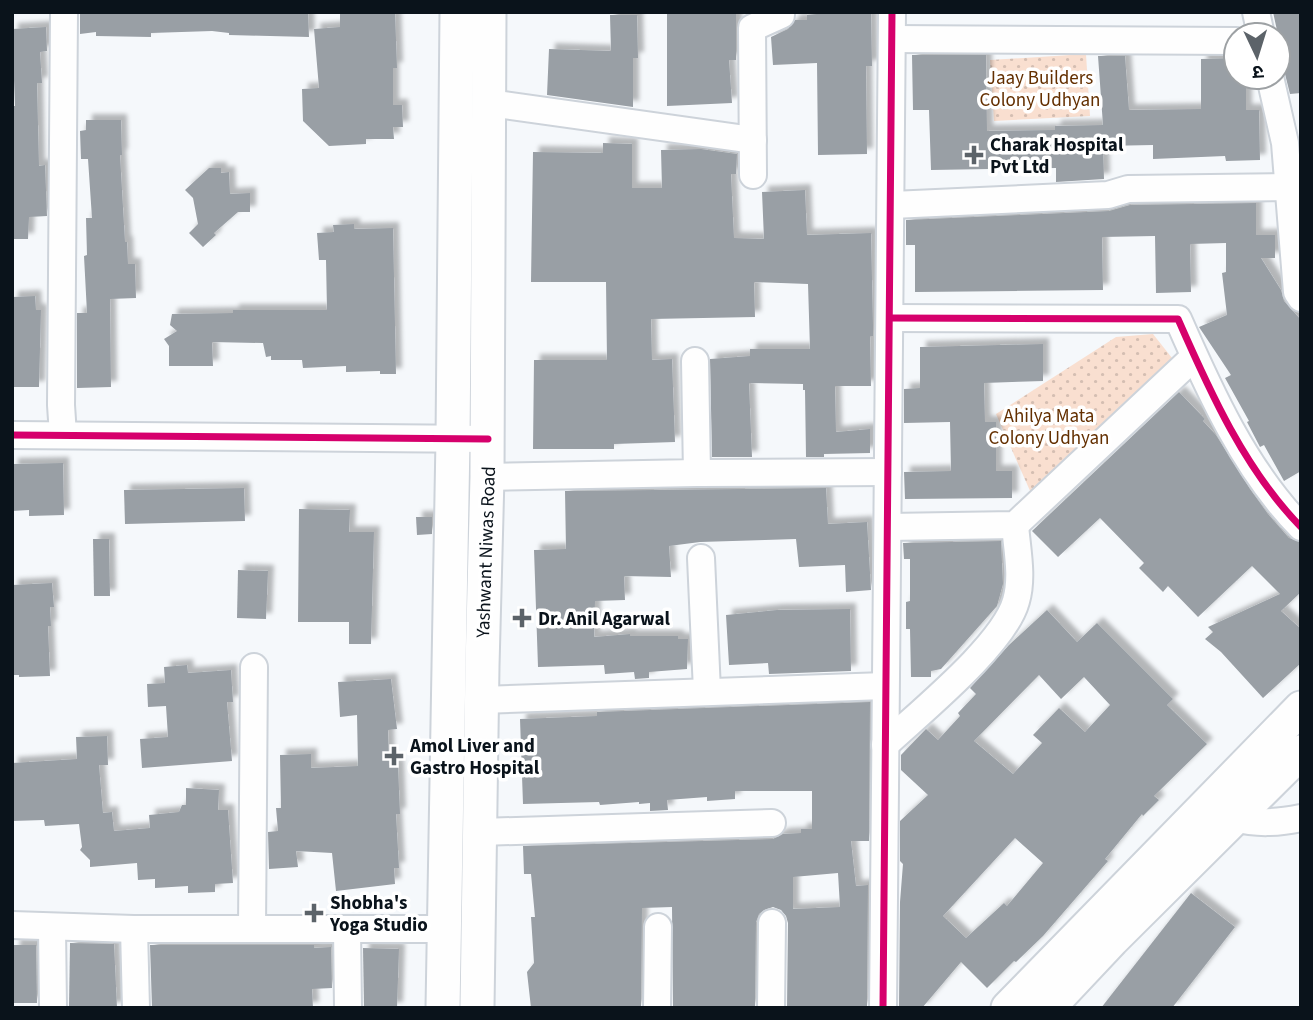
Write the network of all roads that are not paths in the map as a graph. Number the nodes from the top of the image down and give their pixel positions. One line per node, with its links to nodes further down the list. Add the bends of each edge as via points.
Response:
1 (64, 12): 20 (street)
2 (457, 12): 21 (main road, Yashwant Niwas Road)
3 (489, 12): 9 (main road, Yashwant Niwas Road)
4 (781, 12): 11 (street, via 752,28)
5 (892, 12): 6 (street)
6 (892, 39): 7 (street); 14 (street)
7 (1222, 41)
8 (1279, 91): 10 (street)
9 (489, 103): 11 (street); 22 (main road, Yashwant Niwas Road)
10 (1288, 106): 13 (street, via 1285,143)
11 (753, 140): 12 (street)
12 (753, 175)
13 (1295, 187): 14 (street, via 1128,189 1108,195); 15 (street, via 1297,292)
14 (892, 205): 16 (street)
15 (1301, 298)
16 (891, 318): 17 (street, via 1178,319); 23 (street)
17 (1195, 357): 26 (street, via 1247,457); 27 (street)
18 (695, 361): 24 (street)
19 (12, 435): 20 (street)
20 (63, 435): 21 (street)
21 (453, 439): 22 (street); 48 (main road, Yashwant Niwas Road)
22 (488, 439): 25 (main road, Yashwant Niwas Road)
23 (888, 472): 24 (street); 28 (street)
24 (697, 474): 25 (street)
25 (487, 477): 33 (main road, Yashwant Niwas Road)
26 (1295, 510)
27 (1016, 525): 28 (street); 35 (street, via 1019,578 1007,624 977,659)
28 (888, 527): 31 (street)
29 (701, 558): 32 (street)
30 (254, 667): 46 (street)
31 (885, 686): 32 (street); 35 (street)
32 (707, 691): 33 (street)
33 (481, 701): 40 (main road, Yashwant Niwas Road)
34 (1301, 708): 39 (main road)
35 (885, 745): 56 (street)
36 (1301, 752): 39 (main road)
37 (1301, 818): 39 (street)
38 (772, 823): 40 (street)
39 (1213, 825): 57 (main road); 58 (main road)
40 (480, 832): 53 (main road, Yashwant Niwas Road)
41 (772, 923): 55 (street)
42 (12, 925): 44 (street)
43 (658, 927): 54 (street)
44 (52, 928): 45 (street); 49 (street)
45 (134, 929): 46 (street); 50 (street)
46 (252, 929): 47 (street)
47 (347, 929): 48 (street); 51 (street)
48 (444, 929): 52 (main road, Yashwant Niwas Road)
49 (53, 1008)
50 (136, 1008)
51 (348, 1008)
52 (443, 1008)
53 (477, 1008)
54 (657, 1008)
55 (771, 1008)
56 (883, 1008)
57 (1008, 1008)
58 (1048, 1008)

